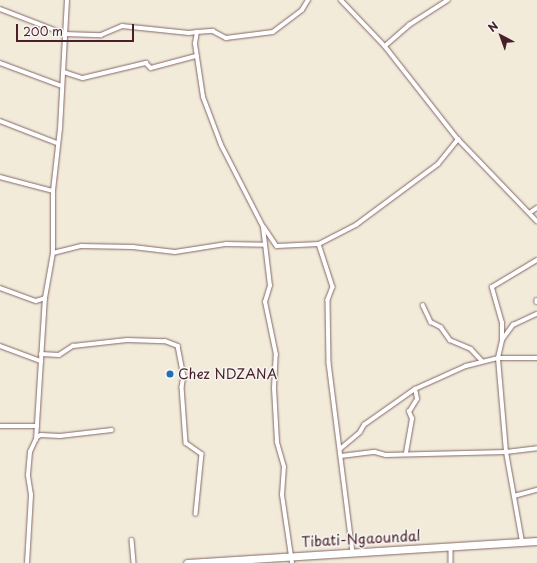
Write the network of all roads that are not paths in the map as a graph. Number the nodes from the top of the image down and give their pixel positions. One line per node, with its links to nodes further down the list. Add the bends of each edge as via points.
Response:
1 (67, 0): 7 (street)
2 (308, 0): 6 (street, via 302,10 273,32 226,38 212,31)
3 (341, 0): 8 (street)
4 (448, 0): 8 (street, via 409,25)
5 (0, 9): 7 (street)
6 (197, 32): 7 (street, via 122,26 101,35); 9 (street)
7 (65, 34): 11 (street)
8 (386, 46): 14 (street)
9 (196, 56): 11 (street, via 151,68 146,63 83,78); 21 (street, via 203,98 221,146)
10 (0, 63): 12 (street)
11 (64, 72): 12 (street)
12 (62, 86): 15 (street)
13 (0, 121): 15 (street)
14 (458, 139): 19 (street); 22 (street, via 438,164 356,225)
15 (57, 143): 17 (street)
16 (0, 177): 17 (street)
17 (53, 191): 24 (street)
18 (537, 208): 19 (street)
19 (531, 212): 20 (street)
20 (537, 221)
21 (263, 227): 22 (street, via 277,246); 23 (street)
22 (319, 244): 43 (street, via 333,287 328,300 329,363)
23 (265, 245): 24 (street, via 226,244 174,252 81,246); 55 (street, via 270,286 265,302 276,356 274,388 277,439 284,467 282,495)
24 (54, 253): 27 (street)
25 (537, 260): 30 (street, via 492,287 502,323)
26 (0, 288): 27 (street, via 36,301)
27 (44, 298): 32 (street)
28 (423, 305): 36 (street, via 431,322 441,327 450,340 471,349)
29 (537, 314): 30 (street, via 513,325)
30 (502, 340): 33 (street)
31 (0, 346): 35 (street)
32 (41, 354): 35 (street); 49 (street, via 58,355 73,346 127,340 165,341 178,346 184,376 182,387 186,442 202,454)
33 (498, 358): 34 (street); 36 (street); 44 (street)
34 (537, 358)
35 (41, 361): 39 (street)
36 (482, 361): 37 (street)
37 (415, 389): 43 (street, via 364,425 360,432); 45 (street, via 417,399 409,412 412,419)
38 (0, 426): 39 (street)
39 (37, 426): 41 (street)
40 (112, 430): 41 (street, via 60,436 41,435)
41 (36, 440): 56 (street, via 30,452 28,476 31,495)
42 (537, 448): 44 (street)
43 (340, 449): 46 (street)
44 (506, 452): 45 (street); 48 (street)
45 (406, 453): 46 (street)
46 (340, 456): 54 (street)
47 (537, 490): 48 (street)
48 (514, 496): 52 (street)
49 (196, 514)
50 (132, 540): 57 (street)
51 (537, 541): 52 (highway, Tibati-Ngaoundal)
52 (522, 543): 53 (highway, Tibati-Ngaoundal)
53 (451, 546): 54 (highway, Tibati-Ngaoundal); 59 (street)
54 (353, 553): 55 (highway, Tibati-Ngaoundal)
55 (292, 560): 58 (highway, Tibati-Ngaoundal)
56 (27, 563)
57 (134, 563)
58 (187, 563)
59 (451, 563)

